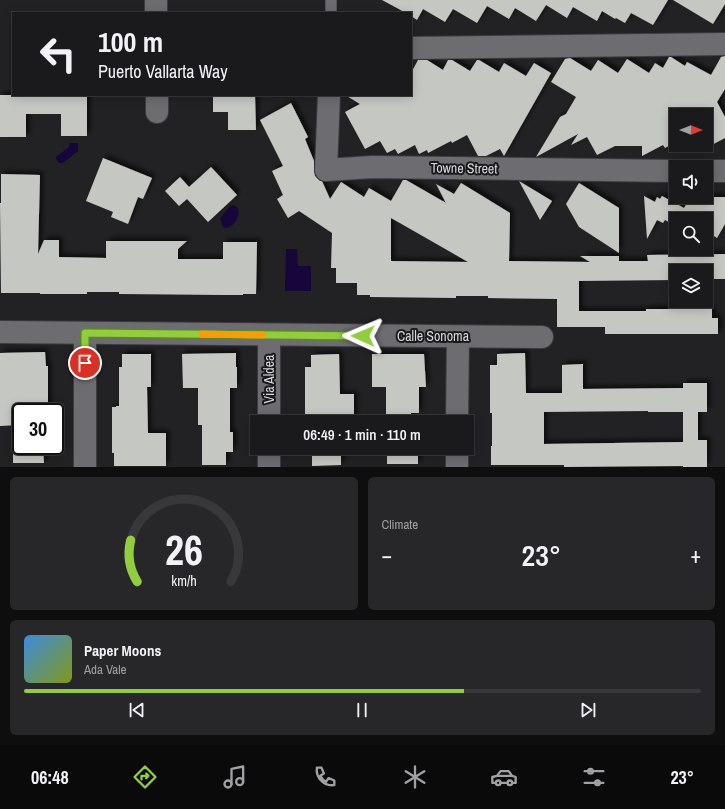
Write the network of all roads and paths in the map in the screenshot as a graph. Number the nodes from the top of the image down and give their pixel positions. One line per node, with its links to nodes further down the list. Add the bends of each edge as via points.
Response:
1 (156, 0): 3 (street)
2 (331, 0): 4 (lane)
3 (156, 12)
4 (331, 12)
5 (725, 44): 6 (street)
6 (412, 48)
7 (329, 96): 8 (street, Towne Street, via 326,170 372,167)
8 (669, 171)
9 (713, 171): 10 (street)
10 (725, 171)
11 (0, 332): 12 (street, Calle Sonoma)
12 (85, 333): 13 (street, Calle Sonoma); 20 (street)
13 (268, 335): 14 (street, Calle Sonoma); 16 (street, Via Aldea)
14 (458, 337): 15 (street, Calle Sonoma); 17 (street)
15 (542, 337)
16 (268, 415)
17 (457, 415)
18 (269, 455): 21 (street)
19 (457, 455): 22 (street)
20 (85, 467)
21 (269, 467)
22 (457, 467)

